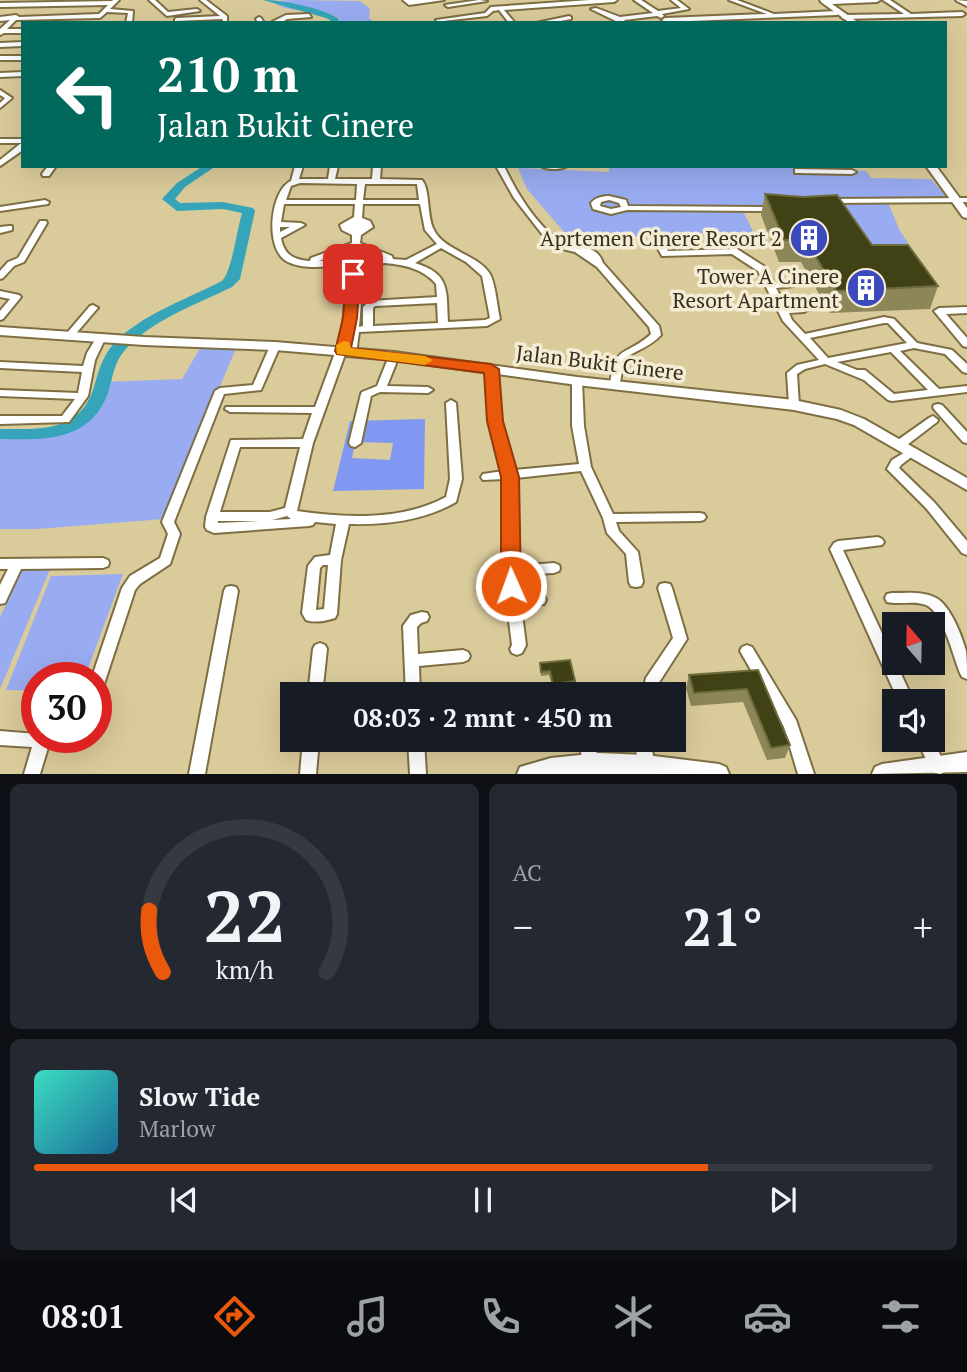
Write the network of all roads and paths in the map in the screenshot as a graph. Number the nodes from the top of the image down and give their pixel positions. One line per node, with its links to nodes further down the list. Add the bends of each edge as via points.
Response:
1 (152, 0): 39 (street)
2 (204, 0): 44 (street)
3 (406, 0): 4 (street)
4 (441, 0)
5 (637, 0): 20 (street)
6 (674, 0): 32 (street, via 686,9)
7 (732, 0): 43 (street)
8 (864, 0): 9 (main road); 14 (main road)
9 (877, 0)
10 (886, 0): 35 (street)
11 (960, 0): 23 (main road)
12 (115, 1): 16 (street); 33 (street)
13 (483, 1): 22 (street); 24 (street)
14 (824, 1): 34 (main road)
15 (28, 2): 16 (street); 21 (street); 38 (street)
16 (73, 2)
17 (584, 2): 18 (street); 19 (street); 26 (street)
18 (613, 3): 26 (street)
19 (522, 4): 25 (street); 31 (street)
20 (644, 4): 30 (street); 32 (street)
21 (0, 5)
22 (448, 5)
23 (967, 6): 28 (street)
24 (491, 9): 25 (street); 42 (street, via 487,14)
25 (501, 9): 48 (street)
26 (594, 9): 50 (street)
27 (927, 9): 28 (street)
28 (955, 9): 37 (street)
29 (197, 11): 39 (street)
30 (630, 11): 32 (street, via 642,16); 50 (street)
31 (530, 12)
32 (658, 13): 51 (street)
33 (103, 14): 38 (street); 45 (street, via 131,12)
34 (840, 15): 35 (street); 43 (street); 52 (main road)
35 (909, 15): 37 (street)
36 (309, 16): 47 (street)
37 (964, 16)
38 (13, 17): 40 (street); 53 (street)
39 (175, 17): 46 (street)
40 (0, 18)
41 (569, 18): 49 (street)
42 (438, 19)
43 (775, 19): 51 (street)
44 (225, 20): 46 (street)
45 (129, 21)
46 (190, 21)
47 (281, 21)
48 (510, 21)
49 (551, 21)
50 (622, 21)
51 (667, 21)
52 (851, 21)
53 (0, 31): 54 (street)
54 (21, 31)
55 (21, 44): 56 (street)
56 (0, 45)
57 (0, 58): 58 (street)
58 (21, 58)
59 (21, 74): 60 (street)
60 (0, 75)
61 (0, 92): 62 (street, via 9,98)
62 (0, 106)
63 (0, 141): 64 (street)
64 (21, 144)
65 (21, 146): 66 (street)
66 (10, 159): 67 (street); 68 (street)
67 (21, 159)
68 (0, 164)
69 (50, 168): 78 (street)
70 (298, 168): 79 (street)
71 (334, 168): 80 (street)
72 (377, 168): 82 (street)
73 (501, 168): 134 (street, via 512,193 555,241 576,248 600,265 654,326 652,341 621,356)
74 (819, 168): 76 (street); 77 (street)
75 (933, 168): 83 (main road)
76 (792, 169)
77 (852, 172)
78 (46, 174)
79 (295, 181): 80 (street); 85 (street, via 286,188)
80 (331, 181): 81 (street)
81 (360, 181): 82 (street); 86 (street)
82 (376, 181): 87 (street, via 421,183)
83 (964, 199): 88 (street); 92 (main road)
84 (45, 202): 91 (street)
85 (281, 202): 86 (street); 94 (street)
86 (358, 202): 87 (street); 96 (street)
87 (423, 202): 98 (street, via 429,230)
88 (817, 202)
89 (624, 205): 90 (street)
90 (782, 205)
91 (0, 209)
92 (967, 215)
93 (43, 223): 103 (street, via 21,260)
94 (277, 224): 95 (street); 95 (street, via 301,225)
95 (275, 239): 100 (street, via 288,259)
96 (356, 239): 99 (street); 100 (street); 101 (street)
97 (659, 243): 105 (street, via 665,254 734,251 762,269)
98 (442, 246): 102 (street); 113 (street, via 486,275 495,319)
99 (394, 261): 101 (street); 102 (street)
100 (309, 262): 101 (street)
101 (356, 263): 115 (street)
102 (411, 264): 107 (street, via 437,279)
103 (0, 276)
104 (791, 284): 105 (street)
105 (771, 286): 110 (street)
106 (0, 294): 112 (street, via 16,297)
107 (442, 300): 113 (street); 114 (street, via 373,303 368,307)
108 (93, 308): 117 (street)
109 (804, 309): 110 (street)
110 (783, 310): 119 (street)
111 (967, 310): 120 (street, via 939,311)
112 (0, 317)
113 (443, 325): 114 (street)
114 (369, 329): 115 (street)
115 (351, 330): 124 (street)
116 (0, 331): 117 (main road, Jalan Bukit Cinere)
117 (70, 335): 118 (main road, Jalan Bukit Cinere)
118 (101, 337): 122 (main road, Jalan Bukit Cinere); 129 (street)
119 (803, 337): 121 (street, via 887,320); 127 (street)
120 (967, 344)
121 (915, 345): 123 (street); 131 (street, via 948,352)
122 (275, 346): 124 (main road, Jalan Bukit Cinere); 181 (street, via 257,388 220,391 168,522 174,534 165,561 129,588)
123 (894, 351): 126 (street); 138 (street)
124 (347, 352): 125 (main road, Jalan Bukit Cinere); 145 (street)
125 (394, 356): 130 (main road, Jalan Bukit Cinere); 135 (street)
126 (846, 358): 127 (street); 132 (street)
127 (826, 361): 132 (street); 142 (street, via 792,373)
128 (0, 365): 129 (street)
129 (87, 369): 140 (street)
130 (491, 369): 133 (main road, Jalan Bukit Cinere); 154 (street, via 495,421)
131 (967, 370)
132 (866, 377): 138 (street, via 892,398)
133 (577, 381): 134 (main road, Jalan Bukit Cinere); 152 (street)
134 (614, 386): 142 (main road, Jalan Bukit Cinere)
135 (379, 389): 137 (street); 150 (street, via 366,394)
136 (967, 389): 138 (street)
137 (428, 390)
138 (936, 392)
139 (0, 393): 140 (street)
140 (83, 396): 146 (street, via 65,420)
141 (451, 403): 159 (street, via 456,479 452,499 423,511)
142 (794, 405): 151 (main road, Jalan Bukit Cinere, via 841,415)
143 (938, 407): 148 (street)
144 (230, 409): 145 (street)
145 (319, 410): 149 (street)
146 (0, 419)
147 (933, 420): 151 (street)
148 (967, 439)
149 (307, 443): 156 (street); 156 (street, via 235,443 207,524)
150 (355, 443)
151 (905, 449): 155 (main road, Jalan Bukit Cinere); 161 (street, via 893,469)
152 (585, 467): 154 (street); 158 (street)
153 (487, 477): 154 (street)
154 (510, 477): 167 (street)
155 (967, 485)
156 (284, 517): 159 (street)
157 (700, 517): 158 (street)
158 (610, 518): 168 (street, via 613,533 632,552)
159 (343, 521): 162 (street)
160 (878, 542): 186 (street, via 836,549)
161 (967, 550)
162 (335, 560)
163 (103, 563): 165 (street)
164 (0, 564): 165 (street)
165 (17, 564): 172 (street)
166 (554, 568): 167 (street)
167 (510, 571): 174 (street)
168 (636, 582)
169 (665, 588): 185 (street, via 680,639)
170 (231, 591): 201 (street)
171 (892, 598): 182 (street, via 936,604)
172 (0, 599)
173 (538, 600): 174 (street)
174 (512, 601): 177 (street)
175 (422, 617): 180 (street, via 410,626)
176 (320, 649): 183 (street)
177 (517, 649)
178 (747, 651): 205 (street, via 787,716)
179 (463, 656): 180 (street)
180 (411, 661): 184 (street)
181 (104, 662)
182 (967, 673)
183 (316, 682)
184 (412, 682)
185 (651, 682)
186 (901, 689)
187 (0, 738): 188 (street)
188 (21, 738)
189 (310, 752): 202 (street)
190 (417, 752): 203 (street)
191 (583, 752): 199 (main road)
192 (596, 752): 197 (main road)
193 (644, 752): 197 (street)
194 (929, 752): 198 (street)
195 (39, 753): 200 (street)
196 (967, 762): 198 (main road)
197 (646, 764): 204 (main road)
198 (934, 769): 206 (main road)
199 (534, 772)
200 (32, 774)
201 (197, 774)
202 (308, 774)
203 (418, 774)
204 (719, 774)
205 (806, 774)
206 (882, 774)

